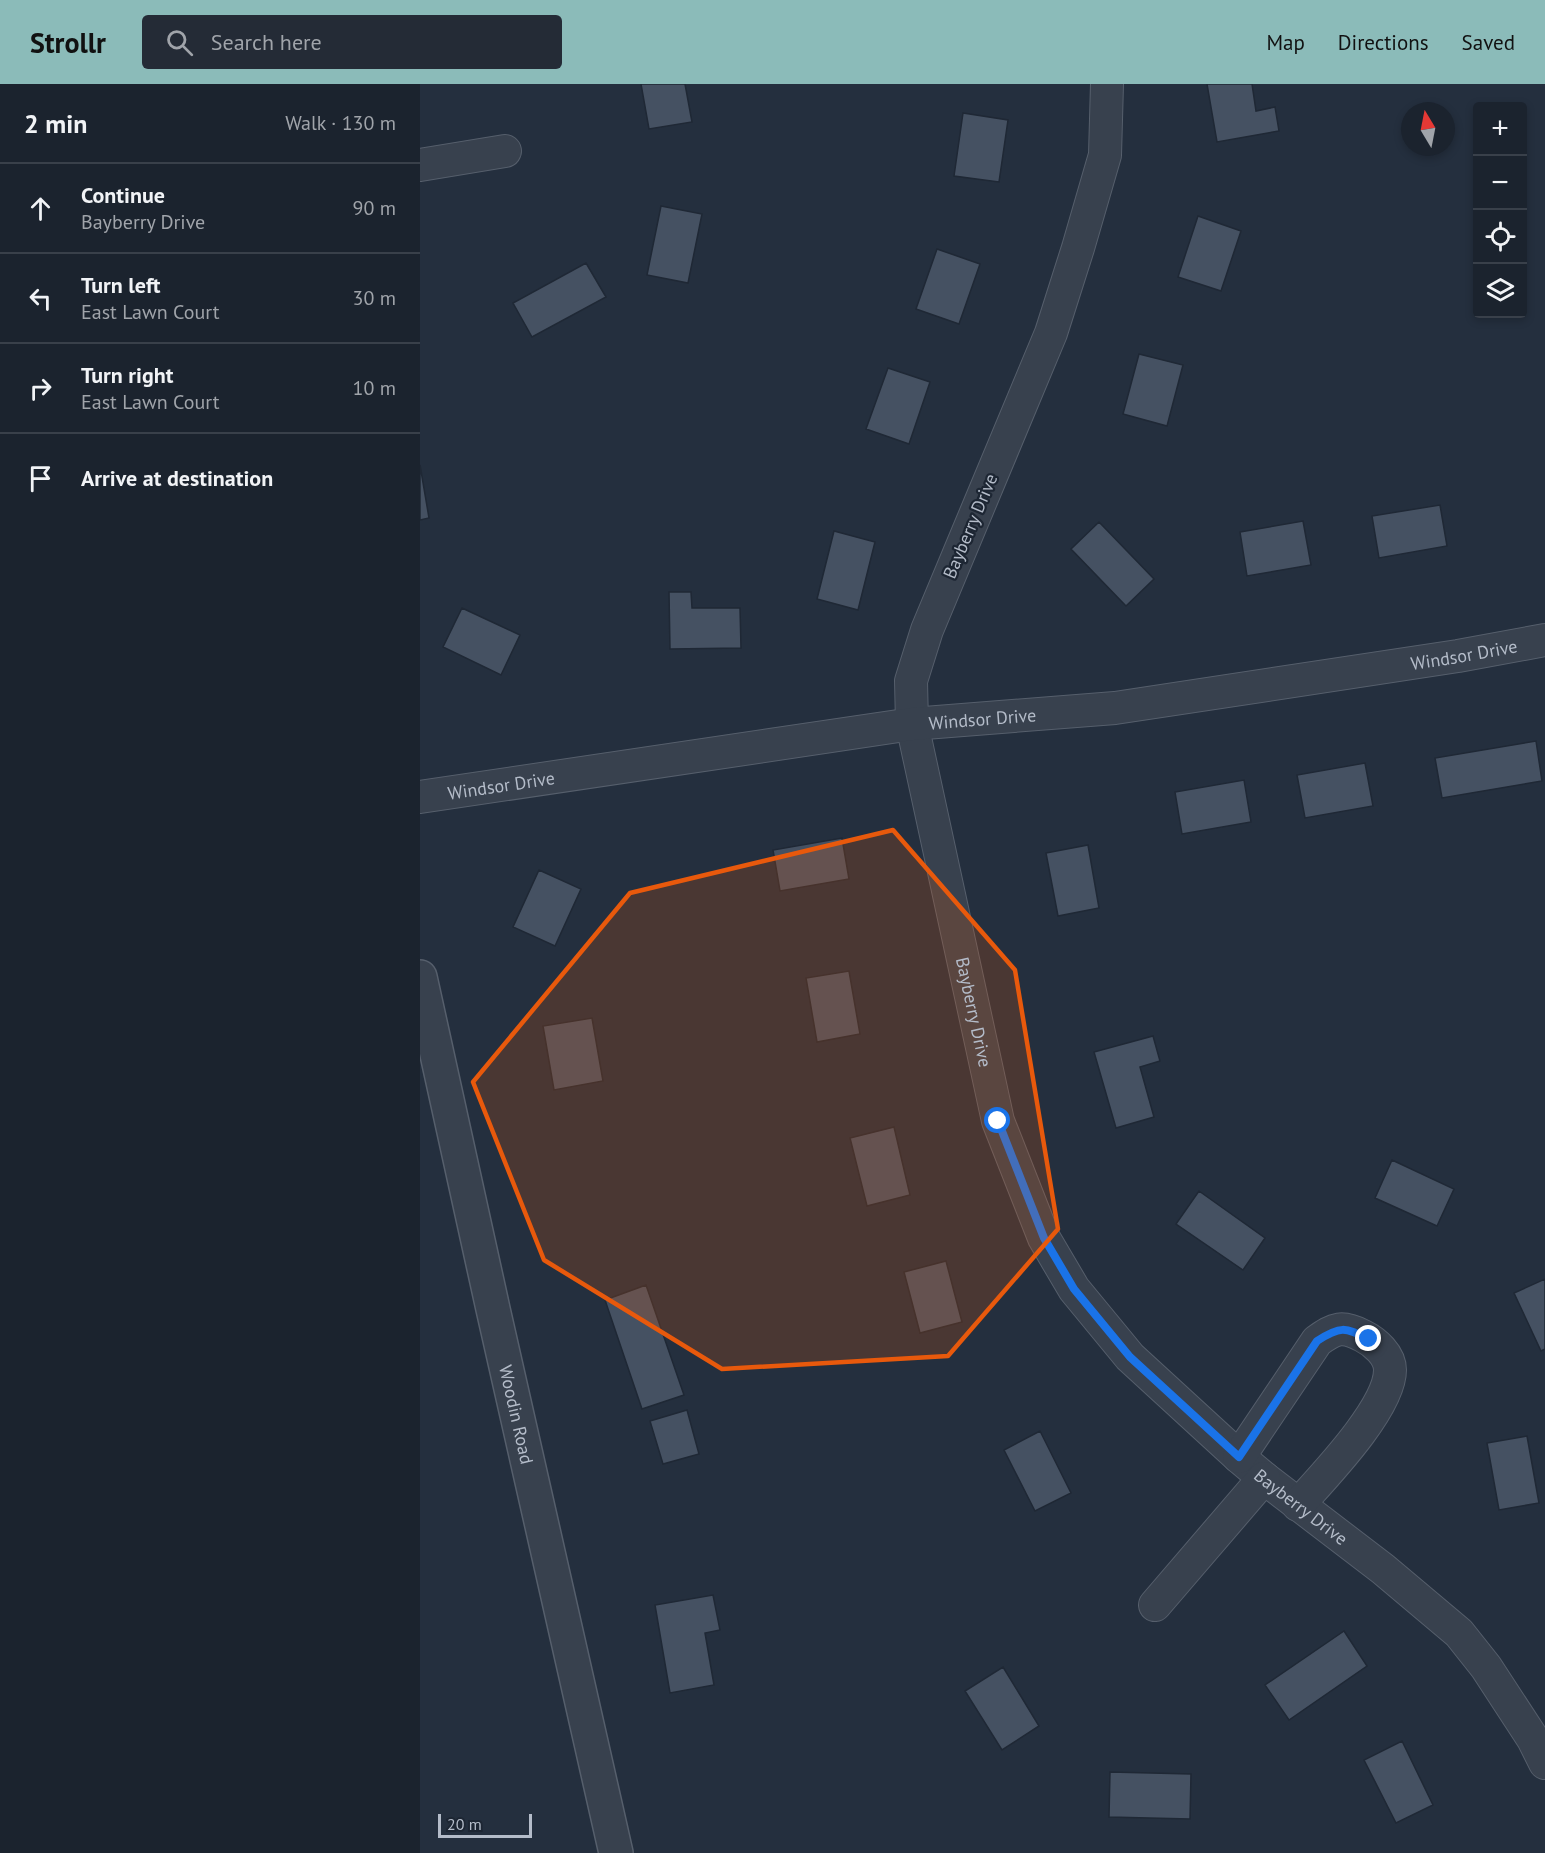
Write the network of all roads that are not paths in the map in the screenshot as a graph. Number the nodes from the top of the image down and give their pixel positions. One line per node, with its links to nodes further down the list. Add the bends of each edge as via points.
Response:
1 (1107, 84): 5 (street, Bayberry Drive, via 1105,155 1078,248 1051,333 927,630 911,681)
2 (505, 151): 3 (street)
3 (420, 165)
4 (1545, 640): 5 (street, Windsor Drive, via 1115,708)
5 (912, 724): 6 (street, Windsor Drive); 8 (street, Bayberry Drive, via 998,1121 1044,1238 1074,1289 1130,1357)
6 (420, 797)
7 (420, 977): 13 (street, Woodin Road)
8 (1239, 1457): 9 (street, Bayberry Drive); 10 (street, via 1317,1341 1341,1328 1369,1339 1384,1353 1390,1367 1389,1383 1362,1431)
9 (1264, 1478): 10 (street, Bayberry Drive); 11 (street)
10 (1298, 1505): 12 (street, Bayberry Drive, via 1459,1633 1486,1666)
11 (1155, 1605)
12 (1545, 1763)
13 (616, 1853)

